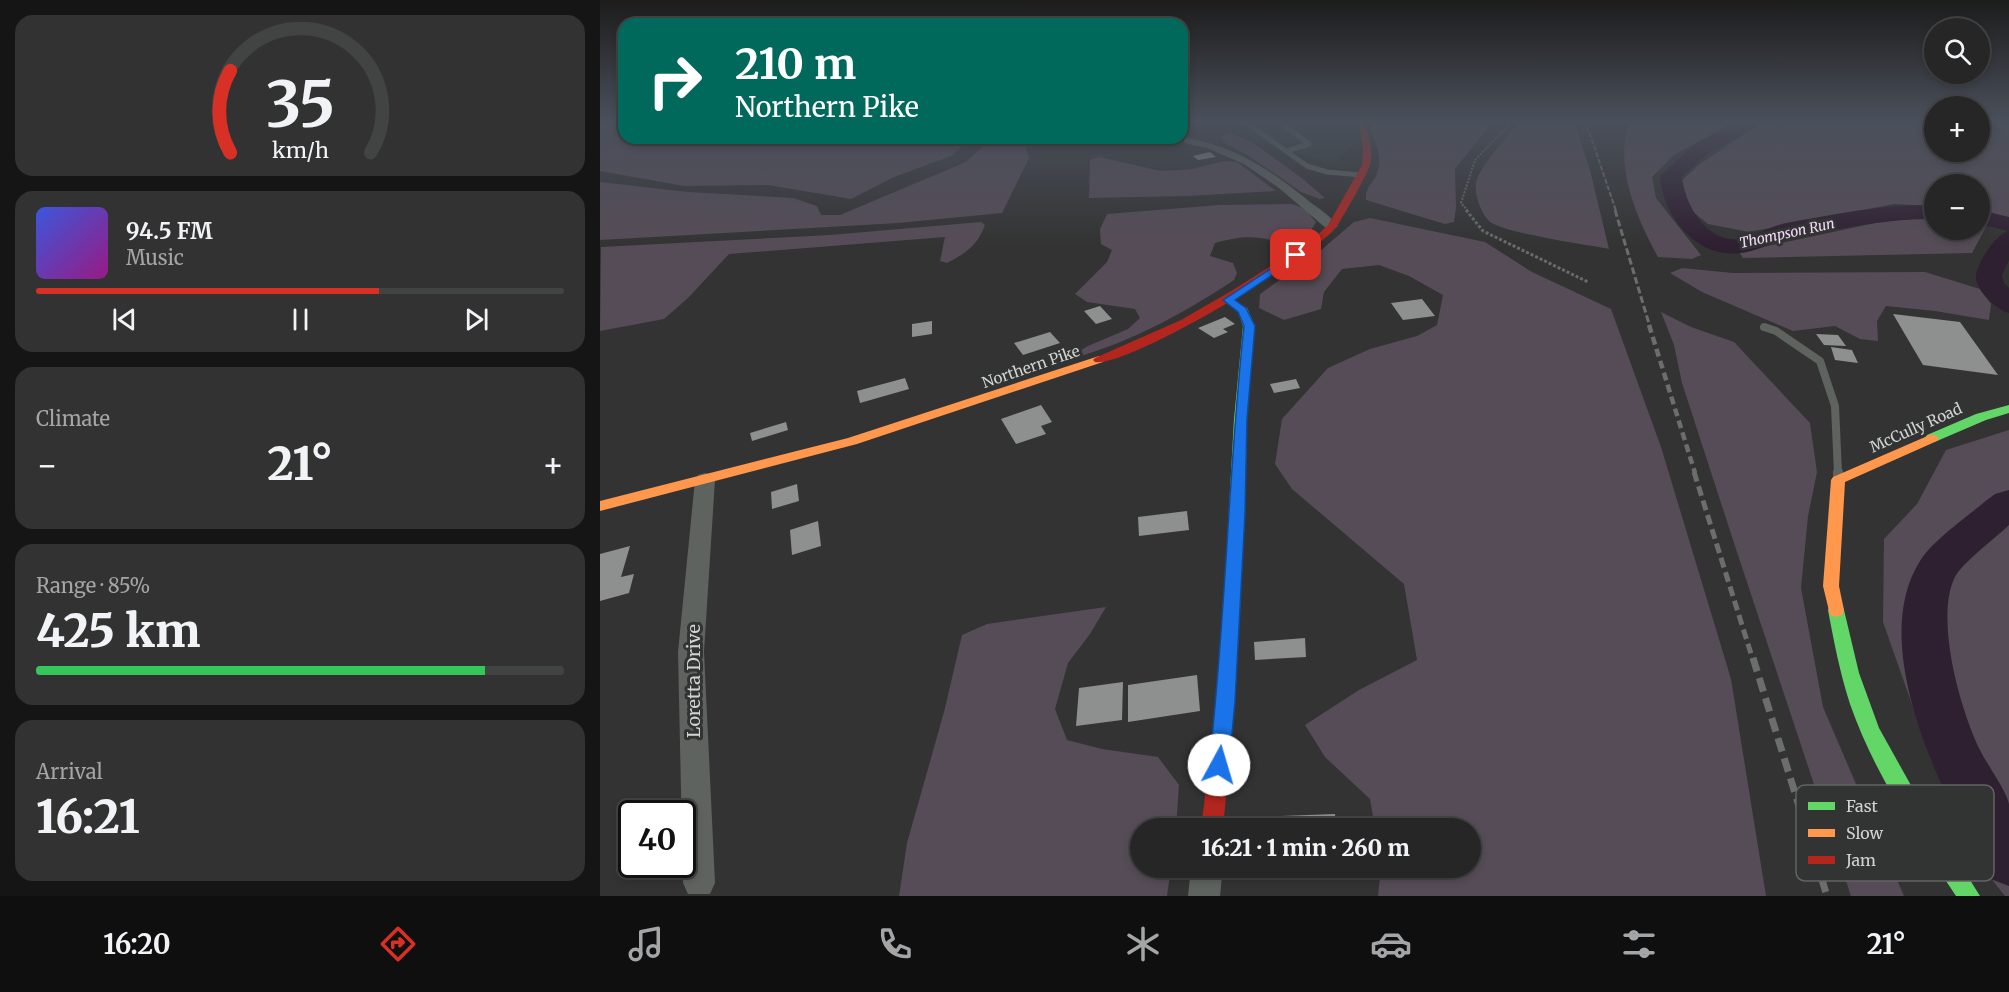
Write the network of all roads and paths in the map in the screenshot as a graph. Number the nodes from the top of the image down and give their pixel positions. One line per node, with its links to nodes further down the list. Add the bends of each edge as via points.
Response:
1 (1250, 162): 6 (street)
2 (1304, 162): 5 (lane, via 1317,170)
3 (1365, 162): 5 (street, Northern Pike)
4 (1474, 162): 7 (path, via 1461,203 1483,231)
5 (1361, 175): 6 (street, Northern Pike)
6 (1332, 226): 8 (street, Northern Pike, via 1315,243)
7 (1588, 282)
8 (1228, 300): 11 (street, Northern Pike, via 1164,335 1076,369 864,438); 15 (street, via 1243,310 1249,326 1240,419 1226,702)
9 (1764, 327): 12 (lane, via 1820,361 1835,406)
10 (2009, 410): 12 (street, McCully Road, via 1980,417)
11 (705, 480): 13 (street, Northern Pike); 18 (street, Loretta Drive, via 692,652)
12 (1838, 480): 14 (street, via 1832,586 1846,660 1871,732)
13 (600, 506)
14 (1900, 785)
15 (1213, 818)
16 (1206, 878): 19 (street)
17 (1959, 881): 20 (street)
18 (699, 883)
19 (1204, 896)
20 (1969, 896)

